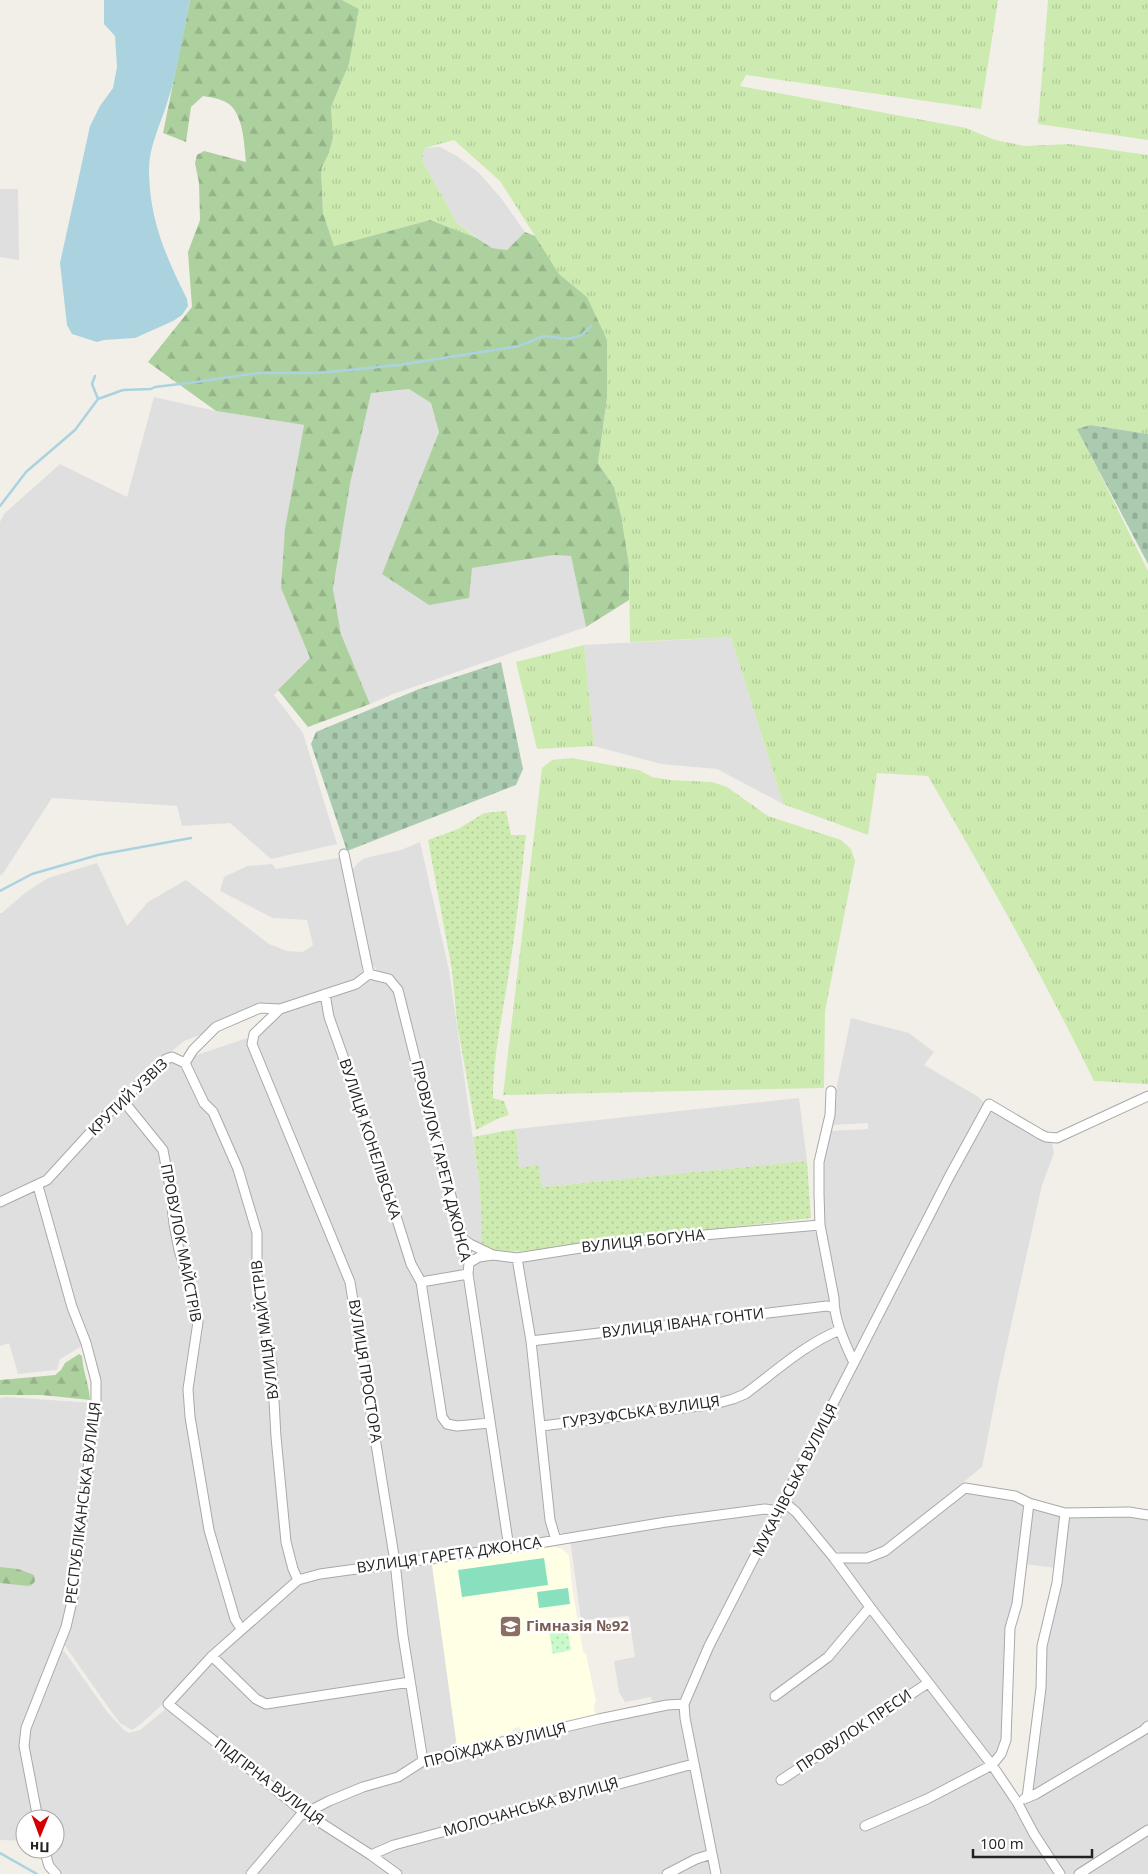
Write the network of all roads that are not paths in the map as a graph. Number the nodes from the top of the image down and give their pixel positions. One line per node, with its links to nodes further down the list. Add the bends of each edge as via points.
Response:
1 (344, 854): 2 (street)
2 (370, 974): 3 (street, КРУТИЙ УЗВІЗ, via 356,984); 12 (street, ПРОВУЛОК ГАРЕТА ДЖОНСА, via 389,979 398,990 436,1146)
3 (325, 994): 4 (street, КРУТИЙ УЗВІЗ); 17 (street, ВУЛИЦЯ КОНЕЛІВСЬКА, via 329,1017 411,1264)
4 (280, 1009): 5 (street, КРУТИЙ УЗВІЗ, via 260,1008 216,1027); 32 (street, ВУЛИЦЯ ПРОСТОРА, via 254,1034 252,1044 350,1282)
5 (185, 1063): 8 (street, КРУТИЙ УЗВІЗ, via 172,1056 166,1058 130,1093); 33 (street, ВУЛИЦЯ МАЙСТРІВ, via 238,1169 258,1233 257,1281 272,1365 286,1542)
6 (830, 1091): 11 (street, via 830,1116 820,1162)
7 (1148, 1096): 21 (street, МУКАЧІВСЬКА ВУЛИЦЯ, via 1057,1138 1046,1137 989,1104)
8 (125, 1103): 9 (street, КРУТИЙ УЗВІЗ, via 110,1112); 35 (street, ПРОВУЛОК МАЙСТРІВ, via 163,1150 174,1224 198,1322 188,1389 190,1417 209,1530)
9 (38, 1186): 10 (street, КРУТИЙ УЗВІЗ, via 22,1190); 49 (street, РЕСПУБЛІКАНСЬКА ВУЛИЦЯ, via 96,1380 96,1401 73,1597 66,1627 26,1728 24,1746)
10 (0, 1202)
11 (820, 1225): 14 (street, ВУЛИЦЯ БОГУНА, via 612,1243); 18 (street)
12 (463, 1239): 13 (street); 15 (street, ПРОВУЛОК ГАРЕТА ДЖОНСА)
13 (493, 1255): 14 (street, ВУЛИЦЯ БОГУНА); 15 (street, ВУЛИЦЯ БОГУНА)
14 (517, 1258): 20 (street, ГУРЗУФСЬКА ВУЛИЦЯ)
15 (468, 1263): 16 (street, ПРОВУЛОК ГАРЕТА ДЖОНСА)
16 (468, 1274): 17 (street); 22 (street, ПРОВУЛОК ГАРЕТА ДЖОНСА)
17 (421, 1282): 22 (street, ВУЛИЦЯ КОНЕЛІВСЬКА, via 442,1417 447,1424 457,1426)
18 (834, 1308): 19 (street); 20 (street, ВУЛИЦЯ ІВАНА ГОНТИ, via 827,1306)
19 (840, 1330): 21 (street); 23 (street, ГУРЗУФСЬКА ВУЛИЦЯ, via 829,1334 745,1394 733,1399)
20 (531, 1342): 23 (street, ГУРЗУФСЬКА ВУЛИЦЯ)
21 (854, 1363): 24 (street, МУКАЧІВСЬКА ВУЛИЦЯ)
22 (490, 1423): 30 (street, ПРОВУЛОК ГАРЕТА ДЖОНСА)
23 (542, 1426): 29 (street, ГУРЗУФСЬКА ВУЛИЦЯ, via 550,1520)
24 (784, 1502): 26 (street, МУКАЧІВСЬКА ВУЛИЦЯ); 31 (street, ПРОВУЛОК ПРЕСИ)
25 (1029, 1503): 27 (street); 31 (street, via 1015,1496 965,1488 885,1551 867,1558); 45 (street, via 1017,1604 1010,1628 1006,1740)
26 (779, 1512): 29 (street, ВУЛИЦЯ ГАРЕТА ДЖОНСА, via 765,1509); 41 (street, МУКАЧІВСЬКА ВУЛИЦЯ, via 709,1646)
27 (1065, 1513): 28 (street); 47 (street, via 1057,1583 1042,1646 1041,1688)
28 (1148, 1514)
29 (556, 1540): 30 (street, ВУЛИЦЯ ГАРЕТА ДЖОНСА)
30 (509, 1548): 32 (street, ВУЛИЦЯ ГАРЕТА ДЖОНСА)
31 (834, 1558): 34 (street, ПРОВУЛОК ПРЕСИ)
32 (395, 1562): 33 (street, ВУЛИЦЯ ГАРЕТА ДЖОНСА); 37 (street, ВУЛИЦЯ ПРОСТОРА)
33 (298, 1580): 35 (street, ВУЛИЦЯ ГАРЕТА ДЖОНСА)
34 (870, 1607): 38 (street, ПРОВУЛОК ПРЕСИ); 39 (street, via 828,1657)
35 (241, 1630): 36 (street, ВУЛИЦЯ ГАРЕТА ДЖОНСА)
36 (212, 1656): 37 (street, via 256,1700 266,1704); 40 (street, ВУЛИЦЯ ГАРЕТА ДЖОНСА)
37 (410, 1682): 43 (street, ВУЛИЦЯ ПРОСТОРА)
38 (928, 1683): 45 (street, ПРОВУЛОК ПРЕСИ); 46 (street, ПРОВУЛОК ПРЕСИ)
39 (775, 1696)
40 (168, 1704): 50 (street, ПІДГІРНА ВУЛИЦЯ)
41 (684, 1704): 43 (street, ПРОЇЖДЖА ВУЛИЦЯ, via 608,1717); 44 (street, МУКАЧІВСЬКА ВУЛИЦЯ)
42 (1148, 1726): 47 (street)
43 (423, 1761): 50 (street, ПРОЇЖДЖА ВУЛИЦЯ, via 398,1777 363,1787)
44 (693, 1764): 53 (street, МУКАЧІВСЬКА ВУЛИЦЯ); 54 (street, МОЛОЧАНСЬКА ВУЛИЦЯ, via 394,1845)
45 (992, 1766): 48 (street, ПРОВУЛОК ПРЕСИ); 51 (street)
46 (781, 1780)
47 (1027, 1798): 48 (street)
48 (1017, 1802): 61 (street, ПРОВУЛОК ПРЕСИ)
49 (36, 1809)
50 (306, 1812): 54 (street, ПІДГІРНА ВУЛИЦЯ); 57 (street, ПРОЇЖДЖА ВУЛИЦЯ)
51 (865, 1826)
52 (1148, 1830): 62 (street)
53 (712, 1854): 59 (street); 60 (street, МУКАЧІВСЬКА ВУЛИЦЯ)
54 (371, 1855): 58 (street, ПІДГІРНА ВУЛИЦЯ)
55 (47, 1859): 56 (street)
56 (56, 1874)
57 (251, 1874)
58 (397, 1874)
59 (667, 1874)
60 (716, 1874)
61 (1060, 1874)
62 (1079, 1874)

